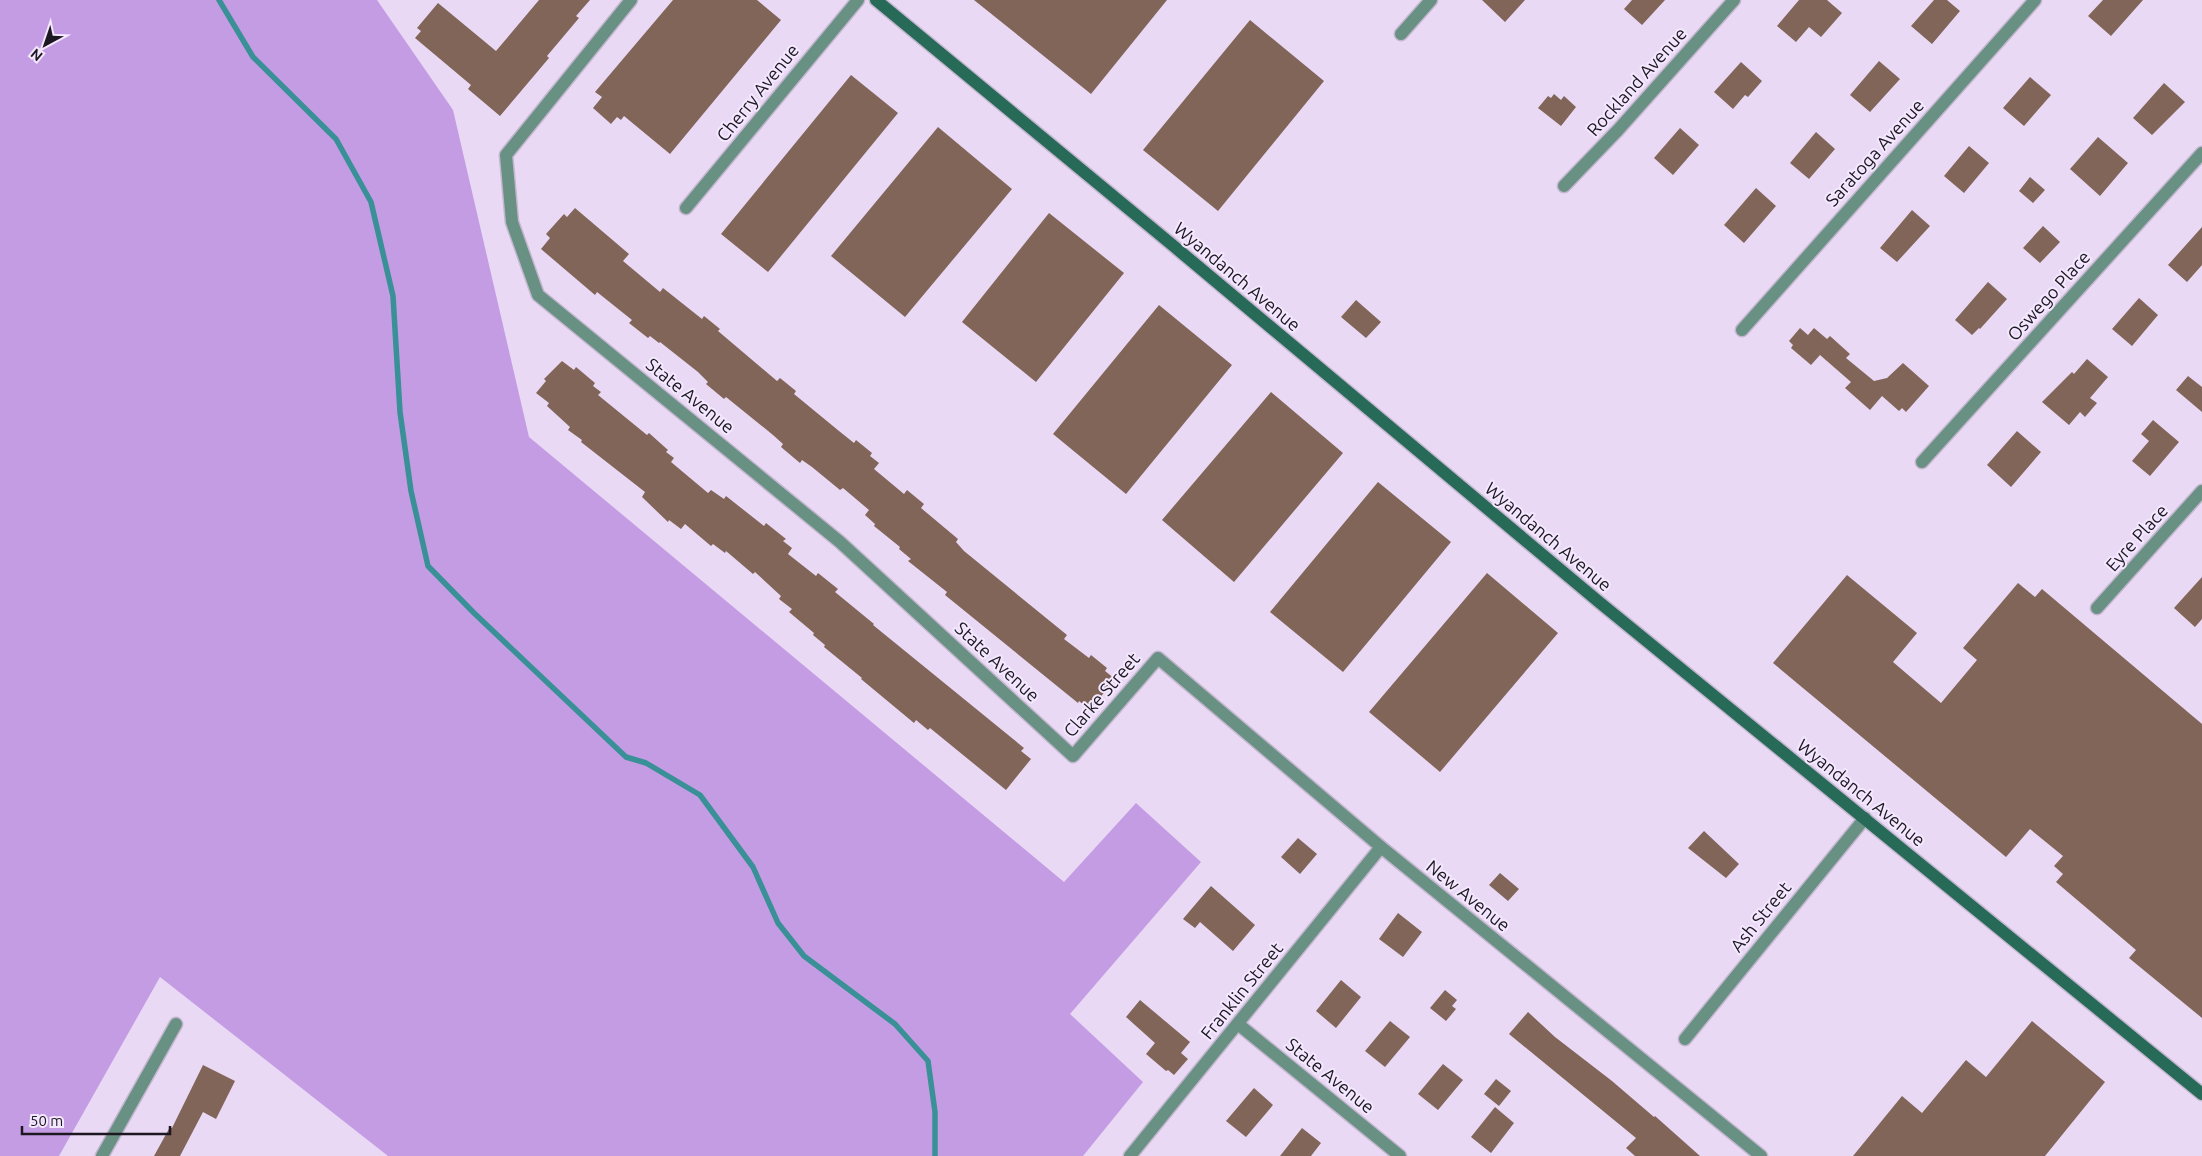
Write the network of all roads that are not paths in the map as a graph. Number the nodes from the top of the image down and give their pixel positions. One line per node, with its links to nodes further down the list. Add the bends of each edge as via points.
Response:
1 (631, 0): 16 (street, State Avenue, via 506,155 512,222 538,295 840,542)
2 (858, 0): 10 (street, Cherry Avenue)
3 (876, 0): 17 (street, Wyandanch Avenue, via 1599,602)
4 (1431, 0): 7 (street)
5 (1734, 0): 9 (street, Rockland Avenue)
6 (2035, 0): 11 (street, Saratoga Avenue)
7 (1401, 34)
8 (2202, 152): 12 (street, Oswego Place)
9 (1564, 186)
10 (686, 208)
11 (1742, 330)
12 (1922, 462)
13 (2202, 491): 14 (street, Eyre Place)
14 (2097, 608)
15 (1158, 658): 16 (street, Clarke Street); 18 (street, New Avenue)
16 (1073, 756)
17 (1865, 818): 21 (street, Ash Street); 22 (street, Wyandanch Avenue)
18 (1380, 847): 20 (street, Franklin Street); 26 (street, New Avenue)
19 (176, 1024): 23 (street)
20 (1238, 1024): 24 (street, Franklin Street); 25 (street, State Avenue)
21 (1685, 1039)
22 (2202, 1094)
23 (102, 1156)
24 (1130, 1156)
25 (1400, 1156)
26 (1761, 1156)

